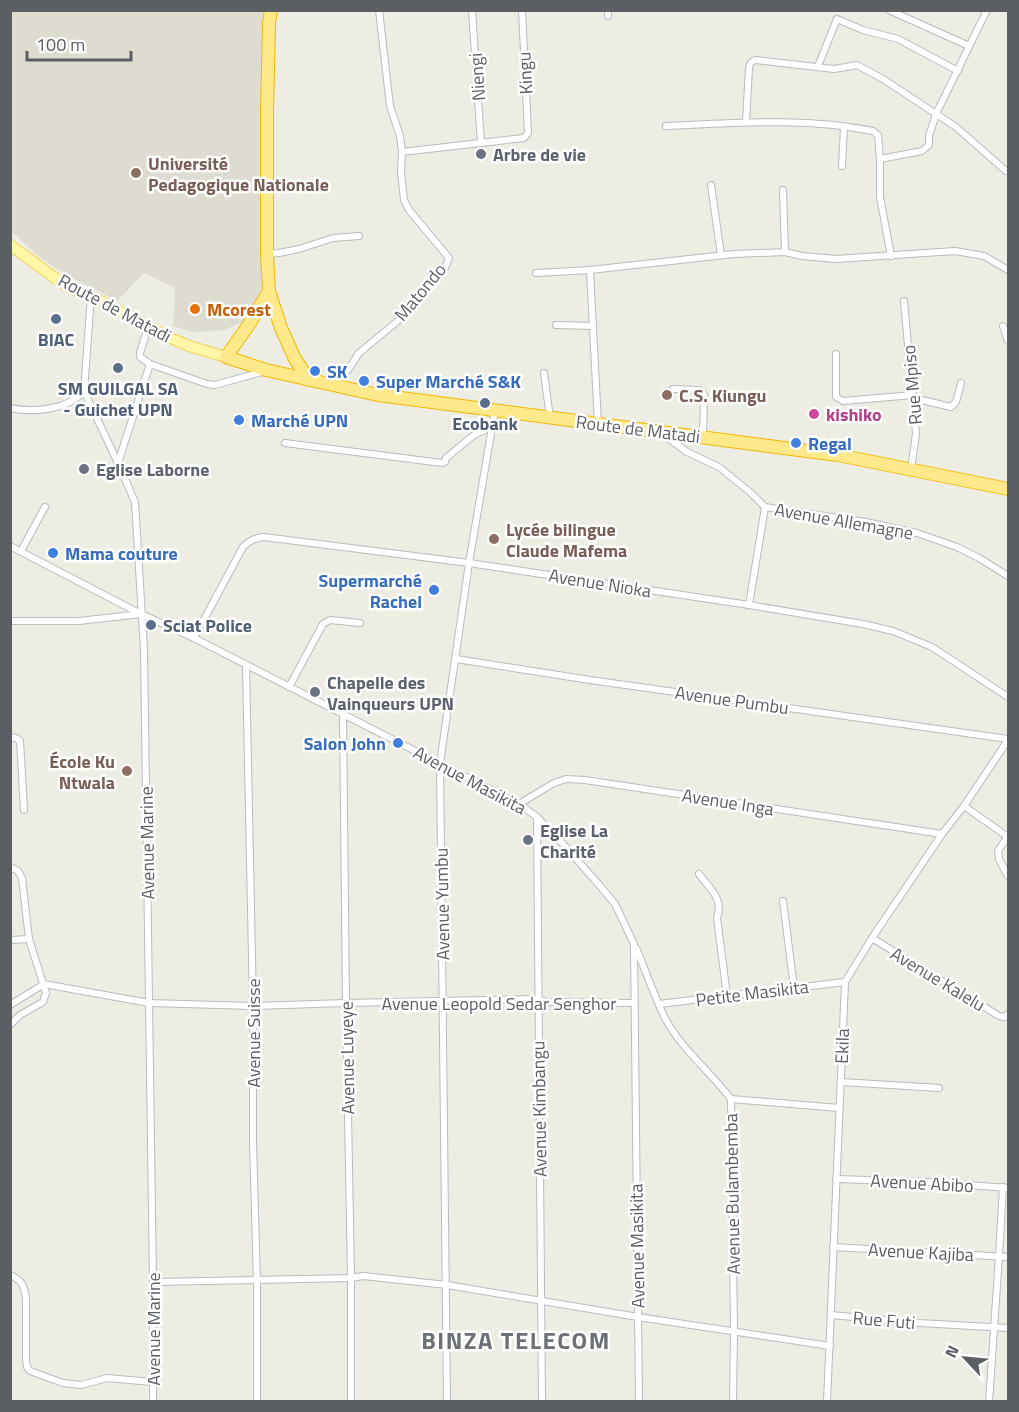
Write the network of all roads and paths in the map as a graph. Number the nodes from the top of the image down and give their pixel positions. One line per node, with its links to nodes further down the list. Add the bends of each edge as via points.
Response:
1 (271, 10): 26 (highway)
2 (379, 10): 17 (street, Matondo, via 390,106)
3 (472, 10): 16 (street, Niengi)
4 (522, 10): 16 (street, Kingu, via 528,133 524,138)
5 (839, 10): 8 (street)
6 (889, 10): 9 (street)
7 (987, 10): 9 (street)
8 (837, 19): 10 (street); 11 (street, via 898,39)
9 (969, 46): 11 (street)
10 (818, 66): 12 (street, via 834,69 857,64); 13 (street, via 753,61 749,68)
11 (958, 71): 12 (street)
12 (936, 114): 18 (street, via 929,144 922,151); 20 (street)
13 (746, 122): 14 (street); 15 (street)
14 (666, 126)
15 (844, 127): 18 (street, via 876,133); 19 (street)
16 (481, 143): 17 (street)
17 (402, 152): 47 (street, Matondo, via 404,200 449,258 445,268 399,320 359,352 348,370)
18 (880, 159): 28 (street, via 880,197)
19 (842, 165)
20 (1006, 171)
21 (711, 185): 27 (street)
22 (783, 190): 25 (street)
23 (359, 236): 26 (street, via 333,238)
24 (10, 245): 33 (main road, Route de Matadi, via 66,286)
25 (785, 252): 27 (street); 28 (street, via 836,259)
26 (267, 254): 32 (highway)
27 (722, 255): 29 (street)
28 (891, 256): 30 (street, via 955,251 984,256)
29 (590, 270): 31 (street); 36 (street)
30 (1008, 270)
31 (536, 273)
32 (269, 291): 41 (highway); 45 (highway, via 281,328)
33 (91, 297): 38 (main road, Route de Matadi); 49 (street, Avenue Marine)
34 (904, 301): 50 (street, Rue Mpiso)
35 (556, 325): 36 (street)
36 (593, 326): 54 (street)
37 (1003, 326): 39 (street)
38 (148, 327): 41 (main road, Route de Matadi); 42 (street, via 140,357)
39 (1008, 341)
40 (836, 354): 50 (street, via 836,397 841,400)
41 (226, 357): 43 (highway, Route de Matadi)
42 (150, 364): 43 (street, via 215,385); 59 (street)
43 (266, 370): 45 (highway, Route de Matadi)
44 (544, 373): 53 (street)
45 (309, 380): 47 (highway, Route de Matadi)
46 (961, 383): 50 (street, via 951,407)
47 (330, 385): 52 (highway, Route de Matadi)
48 (673, 388): 57 (street, via 705,394)
49 (84, 391): 51 (street, via 53,408); 59 (street, Avenue Marine)
50 (913, 395): 60 (street, Rue Mpiso, via 916,434)
51 (10, 408)
52 (495, 411): 53 (highway, Route de Matadi); 55 (street, Avenue Yumbu)
53 (550, 418): 54 (highway, Route de Matadi)
54 (598, 424): 56 (highway, Route de Matadi)
55 (493, 426): 58 (street, via 474,435 442,463); 66 (street, Avenue Yumbu)
56 (658, 431): 57 (highway, Route de Matadi); 63 (street, Avenue Allemagne, via 687,452 719,467)
57 (704, 437): 60 (highway, Route de Matadi, via 838,454)
58 (285, 443)
59 (118, 463): 69 (street, Avenue Marine, via 135,502)
60 (911, 469): 61 (highway, Route de Matadi)
61 (1008, 489)
62 (45, 507): 65 (street)
63 (765, 507): 67 (street, Avenue Allemagne, via 917,533 957,547); 68 (street)
64 (10, 546): 65 (street, Avenue Masikita)
65 (21, 551): 69 (street, Avenue Masikita)
66 (469, 563): 68 (street, Avenue Nioka); 72 (street, Avenue Nioka, via 256,538 243,547); 73 (street, Avenue Yumbu)
67 (1008, 576)
68 (749, 605): 76 (street, Avenue Nioka, via 863,624 910,637)
69 (142, 614): 70 (street, via 79,621); 72 (street, Avenue Masikita); 101 (street, Avenue Marine)
70 (10, 621)
71 (360, 623): 75 (street, via 330,620 324,624)
72 (194, 638): 74 (street, Avenue Masikita)
73 (456, 659): 79 (street, Avenue Pumbu); 80 (street, Avenue Yumbu)
74 (246, 665): 75 (street, Avenue Masikita); 106 (street, Avenue Suisse)
75 (289, 687): 77 (street, Avenue Masikita)
76 (1008, 697)
77 (343, 714): 80 (street, Avenue Masikita); 102 (street, Avenue Luyeye)
78 (10, 737): 83 (street, via 20,741)
79 (1008, 739): 82 (street, Ekila)
80 (440, 763): 81 (street, Avenue Masikita); 100 (street, Avenue Yumbu)
81 (519, 804): 84 (street, Avenue Masikita); 85 (street, Avenue Inga, via 555,783 585,780)
82 (964, 806): 85 (street, Ekila); 86 (street)
83 (24, 810)
84 (537, 817): 94 (street, Avenue Masikita, via 615,904); 99 (street, Avenue Kimbangu)
85 (942, 834): 91 (street, Ekila)
86 (1008, 836): 89 (street, via 998,851)
87 (10, 867): 92 (street, via 22,878)
88 (699, 874): 98 (street, via 719,901 717,918)
89 (1008, 876)
90 (783, 901): 97 (street)
91 (872, 938): 95 (street, Ekila); 107 (street, Avenue Kalelu, via 999,1016)
92 (29, 939): 93 (street); 96 (street)
93 (10, 940)
94 (634, 944): 103 (street, Avenue Masikita); 104 (street, Avenue Bulambemba)
95 (845, 982): 97 (street, Petite Masikita); 109 (street, Ekila)
96 (44, 984): 101 (street, Avenue Leopold Sedar Senghor); 105 (street); 108 (street, via 44,1002)
97 (794, 988): 98 (street, Petite Masikita)
98 (727, 996): 104 (street, Petite Masikita)
99 (538, 999): 100 (street, Avenue Leopold Sedar Senghor); 103 (street, Avenue Leopold Sedar Senghor); 123 (street, Avenue Kimbangu)
100 (444, 1002): 102 (street, Avenue Leopold Sedar Senghor); 122 (street, Avenue Yumbu)
101 (148, 1003): 106 (street, Avenue Leopold Sedar Senghor); 121 (street, Avenue Marine)
102 (346, 1003): 106 (street, Avenue Leopold Sedar Senghor); 119 (street, Avenue Luyeye)
103 (634, 1003): 125 (street, Avenue Masikita)
104 (659, 1004): 111 (street, Avenue Bulambemba, via 681,1041)
105 (10, 1005)
106 (253, 1006): 120 (street, Avenue Suisse)
107 (1007, 1015)
108 (10, 1025)
109 (841, 1082): 110 (street); 112 (street, Ekila)
110 (939, 1089)
111 (731, 1099): 112 (street); 128 (street, Avenue Bulambemba)
112 (839, 1108): 113 (street, Ekila)
113 (836, 1179): 114 (street, Avenue Abibo); 115 (street, Ekila)
114 (1006, 1187): 116 (street)
115 (833, 1247): 116 (street, Avenue Kajiba); 124 (street, Ekila)
116 (999, 1256): 117 (street, Avenue Kajiba); 126 (street)
117 (1008, 1257)
118 (10, 1275): 130 (street, via 25,1288 26,1360 30,1371 81,1385 107,1378)
119 (351, 1278): 120 (street); 122 (street); 133 (street, Avenue Luyeye)
120 (257, 1281): 121 (street); 132 (street, Avenue Suisse)
121 (153, 1282): 130 (street, Avenue Marine)
122 (447, 1286): 123 (street); 134 (street, Avenue Yumbu)
123 (541, 1301): 125 (street); 135 (street, Avenue Kimbangu)
124 (831, 1315): 126 (street, Rue Futi); 129 (street, Ekila)
125 (638, 1317): 128 (street); 136 (street, Avenue Masikita)
126 (994, 1327): 127 (street, Rue Futi); 139 (street)
127 (1008, 1328)
128 (734, 1331): 129 (street); 137 (street, Avenue Bulambemba)
129 (830, 1346): 138 (street, Ekila)
130 (152, 1382): 131 (street, Avenue Marine)
131 (153, 1401)
132 (257, 1401)
133 (351, 1401)
134 (447, 1401)
135 (542, 1401)
136 (639, 1401)
137 (734, 1401)
138 (827, 1401)
139 (989, 1401)

